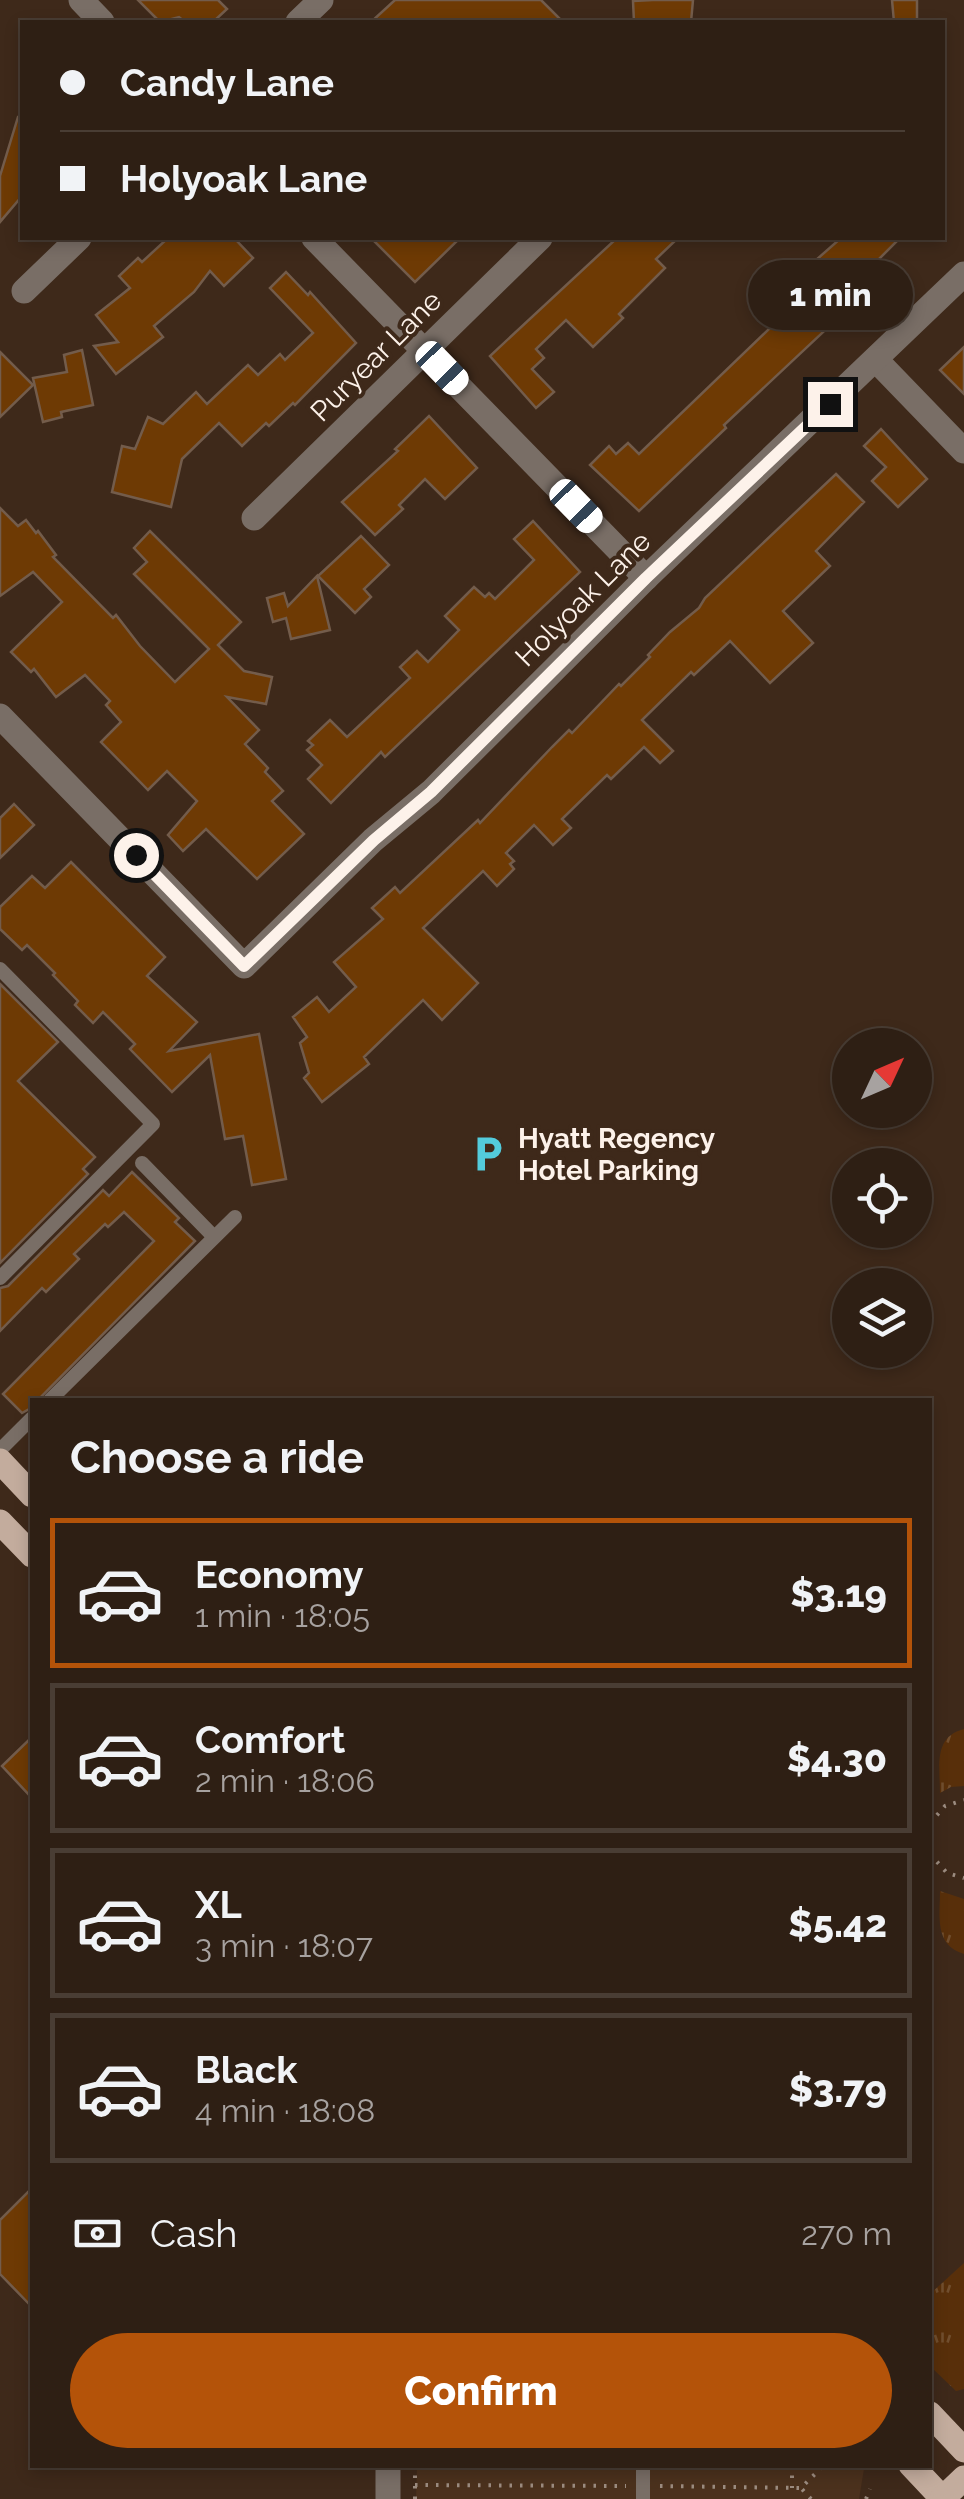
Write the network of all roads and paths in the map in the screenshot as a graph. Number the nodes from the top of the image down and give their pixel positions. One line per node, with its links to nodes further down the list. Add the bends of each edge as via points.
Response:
1 (81, 0): 3 (street)
2 (321, 0): 4 (street)
3 (100, 20)
4 (300, 20)
5 (76, 240): 9 (street)
6 (316, 240): 10 (street)
7 (538, 240): 10 (street, Puryear Lane)
8 (964, 274): 11 (street, Holyoak Lane)
9 (24, 291)
10 (424, 349): 13 (street, Puryear Lane); 14 (street)
11 (876, 360): 12 (street); 14 (street, Holyoak Lane)
12 (964, 452)
13 (254, 518)
14 (646, 578): 15 (street, Holyoak Lane, via 244,966)
15 (0, 716)
16 (0, 969): 20 (lane, via 154,1124)
17 (142, 1163): 19 (lane)
18 (234, 1217): 19 (lane)
19 (214, 1237): 21 (lane)
20 (0, 1278)
21 (52, 1398)
22 (30, 1421): 23 (lane)
23 (2, 1465): 24 (main road)
24 (30, 1493)
25 (0, 1522): 26 (main road)
26 (30, 1553)
27 (964, 1800): 28 (path, via 945,1806)
28 (932, 1822)
29 (932, 1856): 30 (path, via 948,1874)
30 (964, 1878)
31 (932, 2416): 32 (main road)
32 (964, 2450)
33 (388, 2468): 44 (street)
34 (415, 2468): 39 (path)
35 (792, 2468): 40 (path)
36 (821, 2468): 41 (path)
37 (913, 2468): 48 (main road)
38 (964, 2478): 48 (main road)
39 (415, 2485): 43 (path); 45 (path)
40 (792, 2488): 41 (path); 43 (path)
41 (800, 2488): 46 (path)
42 (870, 2489): 47 (path)
43 (643, 2493)
44 (388, 2499)
45 (415, 2499)
46 (811, 2499)
47 (866, 2499)
48 (942, 2499)

